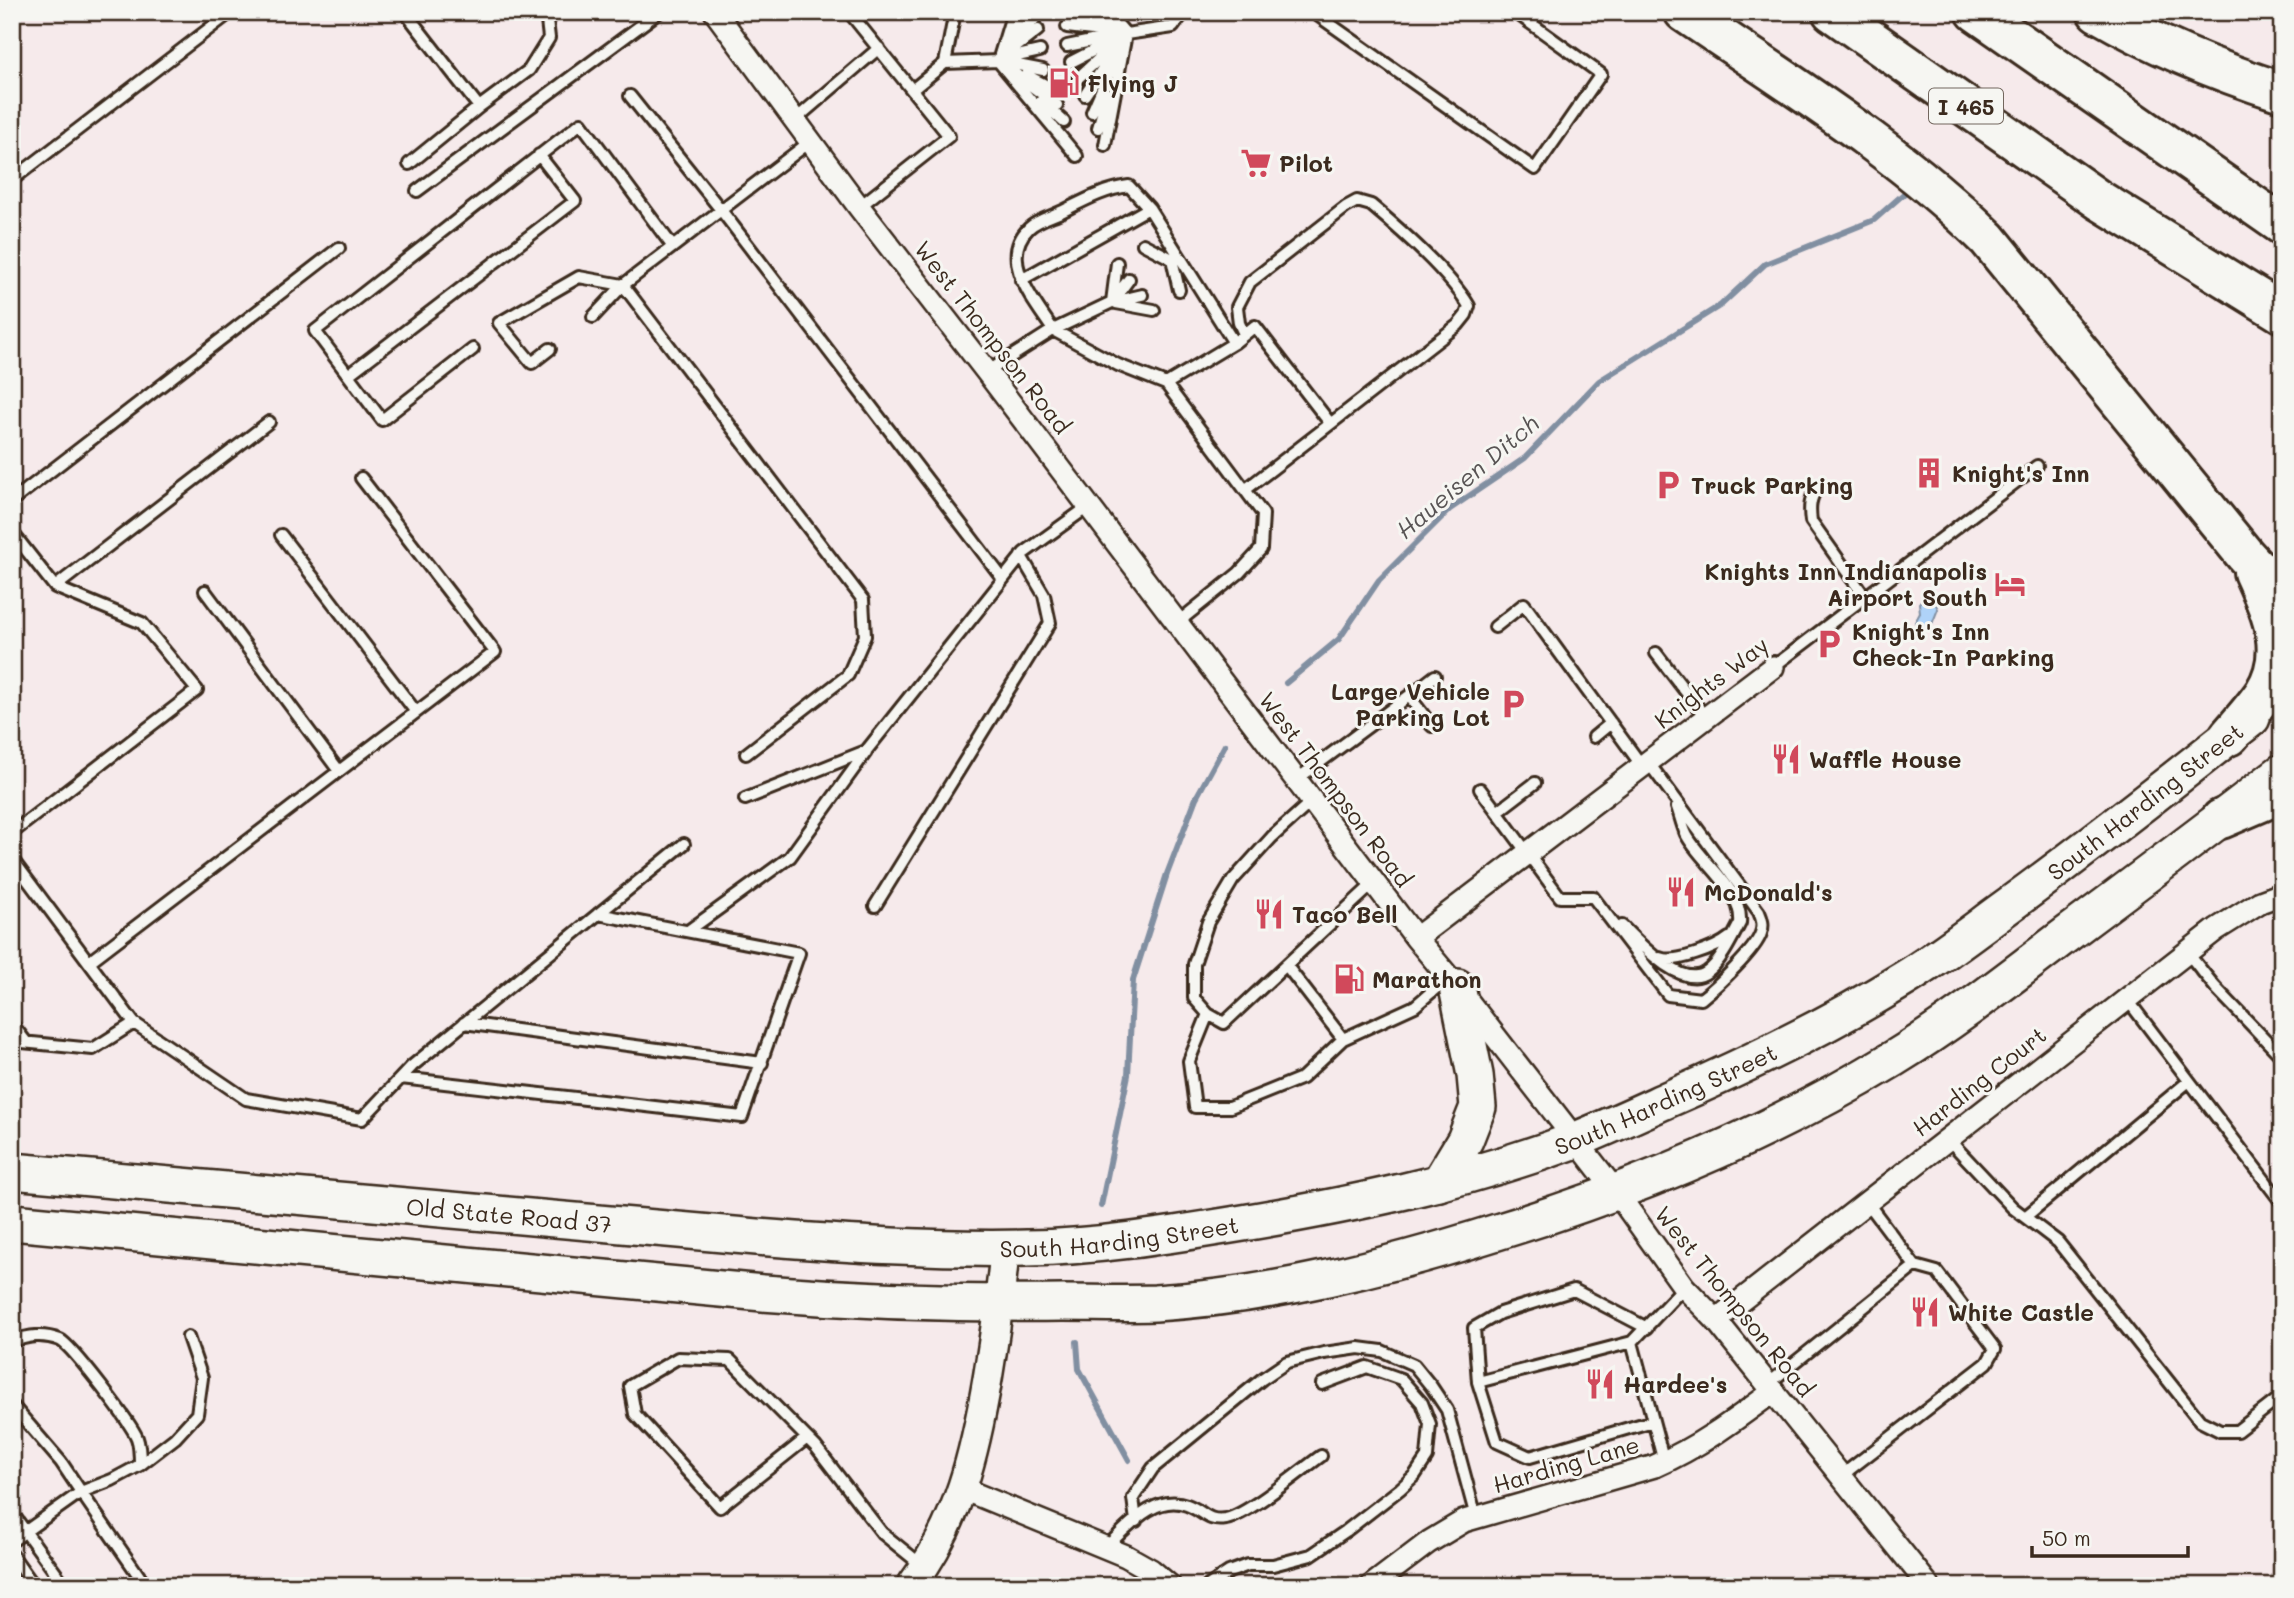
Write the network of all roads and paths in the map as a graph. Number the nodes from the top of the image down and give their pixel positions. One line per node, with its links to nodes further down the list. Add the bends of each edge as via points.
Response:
1 (231, 12): 48 (lane)
2 (405, 12): 37 (lane)
3 (546, 12): 37 (lane, via 549,38 529,70)
4 (659, 12): 49 (lane)
5 (715, 12): 39 (street, West Thompson Road)
6 (849, 12): 24 (lane)
7 (955, 12): 28 (lane)
8 (1015, 12): 26 (lane)
9 (1091, 12): 22 (lane)
10 (1105, 12): 22 (lane)
11 (1184, 12): 22 (lane, via 1173,27)
12 (1312, 12): 13 (lane, via 1535,169 1601,74)
13 (1515, 12)
14 (1684, 12): 88 (highway, via 1861,132 1951,202 1988,239)
15 (1832, 12): 68 (highway, I 465, via 2099,200)
16 (1976, 12): 53 (highway)
17 (2097, 12): 33 (highway, via 2199,61)
18 (1065, 13): 22 (lane)
19 (1031, 14): 26 (lane)
20 (1067, 27): 22 (lane)
21 (1038, 30): 26 (lane)
22 (1126, 34): 23 (lane); 27 (lane); 30 (lane); 34 (lane); 38 (lane); 41 (lane); 44 (lane)
23 (1068, 46)
24 (878, 48): 32 (lane); 39 (lane)
25 (1040, 51): 26 (lane)
26 (998, 61): 28 (lane); 29 (lane); 31 (lane); 36 (lane); 40 (lane); 42 (lane); 46 (lane)
27 (1071, 62)
28 (945, 63): 32 (lane)
29 (1043, 70)
30 (1078, 78)
31 (1051, 88)
32 (912, 90): 50 (lane, via 949,136)
33 (2282, 92)
34 (1085, 94)
35 (630, 96): 52 (lane)
36 (1057, 105)
37 (479, 107): 47 (lane)
38 (1092, 112)
39 (796, 119): 43 (street, West Thompson Road)
40 (1064, 122)
41 (1098, 128)
42 (1071, 140)
43 (811, 141): 50 (street, West Thompson Road); 52 (lane)
44 (1105, 145)
45 (539, 155): 55 (lane, via 581,123); 76 (lane, via 315,331); 76 (lane, via 575,201)
46 (1077, 156)
47 (409, 164)
48 (12, 180)
49 (417, 191)
50 (859, 206): 75 (street, West Thompson Road)
51 (1149, 208): 57 (lane); 62 (lane); 62 (lane, via 1129,186 1110,188 1030,226 1016,256)
52 (721, 210): 55 (lane); 90 (lane)
53 (2282, 225)
54 (1143, 244): 57 (lane)
55 (673, 247): 63 (lane)
56 (340, 248): 84 (lane)
57 (1175, 257): 58 (lane); 60 (lane); 64 (lane); 72 (lane)
58 (1154, 259)
59 (1117, 264): 66 (lane)
60 (1168, 276)
61 (1129, 279): 66 (lane)
62 (1021, 280): 70 (lane)
63 (623, 285): 69 (lane); 74 (lane, via 579,277 499,323 531,363); 109 (lane, via 863,600 864,636 848,675)
64 (1179, 290)
65 (1142, 295): 66 (lane)
66 (1112, 302): 67 (lane); 70 (lane)
67 (1154, 310)
68 (2282, 313)
69 (593, 317)
70 (1053, 330): 75 (lane); 77 (lane, via 1118,365)
71 (1244, 334): 72 (lane); 79 (lane, via 1255,326); 79 (lane, via 1237,307 1251,282 1357,201 1371,205 1437,266 1469,306 1466,315)
72 (1234, 343): 77 (lane)
73 (473, 349): 76 (lane, via 383,420)
74 (550, 349)
75 (988, 372): 85 (street, West Thompson Road)
76 (348, 375)
77 (1166, 384): 83 (lane)
78 (269, 422): 91 (lane)
79 (1330, 424): 83 (lane)
80 (2037, 466): 94 (lane, Knights Way)
81 (360, 478): 102 (lane, via 495,652)
82 (1817, 486): 94 (lane, via 1810,498 1811,521)
83 (1245, 489): 95 (lane, via 1263,514 1261,549)
84 (12, 501)
85 (1089, 506): 89 (lane); 95 (street, West Thompson Road)
86 (12, 532): 91 (lane)
87 (281, 535): 102 (lane)
88 (2245, 555): 93 (highway); 106 (highway, via 2269,607 2278,655 2263,695)
89 (1021, 556): 90 (lane); 129 (lane, via 1044,595 1050,623)
90 (1003, 579): 108 (lane)
91 (55, 587): 122 (lane, via 142,623 197,690)
92 (205, 591): 111 (lane)
93 (2282, 595)
94 (1865, 597): 98 (lane, Knights Way)
95 (1177, 623): 113 (street, West Thompson Road)
96 (1495, 627): 104 (lane, via 1524,604)
97 (1656, 653): 103 (lane)
98 (1773, 667): 103 (street, Knights Way)
99 (1435, 676): 101 (lane)
100 (2282, 694): 106 (main road, South Harding Street)
101 (1409, 696): 105 (lane); 113 (lane)
102 (415, 712): 111 (lane)
103 (1706, 718): 110 (street, Knights Way)
104 (1611, 723): 107 (lane); 110 (lane)
105 (1432, 726)
106 (2230, 736): 152 (main road, South Harding Street, via 2071,861 1908,977 1729,1073)
107 (1594, 737)
108 (866, 751): 118 (lane); 131 (lane, via 790,857)
109 (746, 754)
110 (1645, 764): 117 (lane); 124 (street, Knights Way)
111 (339, 771): 136 (lane)
112 (2282, 772): 121 (main road, South Harding Street)
113 (1296, 780): 119 (street, West Thompson Road)
114 (1535, 783): 120 (lane)
115 (1480, 789): 120 (lane)
116 (2282, 793): 121 (highway)
117 (1673, 796): 128 (lane, via 1759,912 1761,937 1701,999 1668,995); 132 (lane, via 1686,834 1739,904 1740,923)
118 (745, 799)
119 (1312, 801): 126 (street, West Thompson Road); 140 (lane, via 1233,880 1208,922 1194,964 1194,998)
120 (1497, 811): 124 (lane)
121 (2221, 819): 155 (main road, South Harding Street, via 1965,1011 1891,1060 1793,1115)
122 (12, 833)
123 (684, 844): 130 (lane)
124 (1529, 853): 128 (lane, via 1560,897); 133 (street, Knights Way)
125 (12, 859): 136 (lane)
126 (1374, 883): 133 (street, West Thompson Road); 137 (lane)
127 (2282, 894): 135 (street, Harding Court, via 2260,902)
128 (1593, 897): 134 (lane)
129 (875, 905)
130 (598, 914): 131 (lane); 142 (lane)
131 (688, 931): 148 (lane, via 799,953)
132 (1733, 935): 134 (lane, via 1671,961); 134 (lane, via 1701,976 1670,968)
133 (1416, 938): 138 (street, West Thompson Road)
134 (1645, 949)
135 (2187, 952): 139 (street, Harding Court); 147 (lane)
136 (89, 962): 141 (lane)
137 (1286, 965): 140 (lane, via 1224,1023); 144 (lane)
138 (1453, 982): 144 (lane, via 1415,1006); 152 (street, West Thompson Road); 154 (main road, via 1478,1107 1465,1140)
139 (2127, 999): 150 (lane); 151 (street, Harding Court)
140 (1209, 1014): 144 (lane, via 1189,1061 1195,1107 1230,1107 1302,1078)
141 (135, 1023): 146 (lane, via 93,1049); 149 (lane, via 246,1099 362,1119)
142 (464, 1023): 148 (lane); 149 (lane)
143 (12, 1024): 146 (lane)
144 (1343, 1039)
145 (12, 1041): 146 (lane)
146 (26, 1042)
147 (2282, 1057)
148 (762, 1063): 149 (lane, via 742,1117)
149 (401, 1078)
150 (2189, 1082): 157 (lane); 158 (lane)
151 (1948, 1139): 156 (street, Harding Court); 158 (lane)
152 (1575, 1140): 154 (main road, South Harding Street); 155 (street, West Thompson Road)
153 (12, 1171): 160 (main road, Old State Road 37, via 757,1237)
154 (1438, 1183): 160 (main road, South Harding Street, via 1271,1219 1146,1239)
155 (1616, 1192): 162 (street, West Thompson Road); 163 (main road, South Harding Street, via 1427,1254 1257,1291 1154,1303)
156 (1867, 1202): 161 (lane); 164 (street, Harding Court)
157 (2282, 1203)
158 (2025, 1217): 172 (lane, via 2058,1242 2200,1420 2220,1431 2237,1431)
159 (12, 1223): 163 (main road, via 788,1295)
160 (1005, 1248): 163 (street, South Harding Street)
161 (1915, 1266): 171 (lane); 179 (lane, via 1937,1272 1995,1349 1987,1363)
162 (1684, 1287): 164 (street, West Thompson Road); 165 (lane)
163 (1000, 1305): 180 (street, South Harding Street, via 978,1437)
164 (1716, 1320): 171 (street, West Thompson Road)
165 (1647, 1328): 168 (lane); 169 (lane, via 1574,1290 1500,1313 1474,1328)
166 (188, 1337): 178 (lane, via 202,1378 197,1414)
167 (12, 1341): 178 (lane, via 36,1334 62,1341 128,1423 138,1440)
168 (1632, 1342): 169 (lane); 174 (lane)
169 (1478, 1382): 174 (lane, via 1497,1442 1530,1457)
170 (1322, 1384): 194 (lane, via 1367,1367 1401,1378 1422,1403 1430,1424 1427,1457 1400,1489 1311,1555 1273,1565 1248,1565)
171 (1771, 1387): 177 (street, Harding Lane, via 1711,1437); 179 (street, West Thompson Road)
172 (2282, 1396)
173 (12, 1405): 181 (lane)
174 (1653, 1421): 177 (lane)
175 (807, 1438): 175 (lane, via 730,1360 678,1358 629,1386 635,1414 720,1507); 189 (lane)
176 (1321, 1456): 184 (lane, via 1245,1511 1228,1518 1211,1520 1186,1504 1166,1503 1149,1509)
177 (1664, 1462): 183 (street, Harding Lane)
178 (141, 1465): 181 (lane)
179 (1841, 1476): 196 (street, West Thompson Road)
180 (963, 1489): 187 (street); 189 (street, South Harding Street)
181 (81, 1492): 185 (lane); 192 (lane)
182 (12, 1513): 185 (lane)
183 (1476, 1517): 184 (lane, via 1447,1410 1431,1386 1414,1365 1382,1350 1359,1348 1287,1362 1262,1378 1153,1468 1133,1498); 195 (street, Harding Lane, via 1442,1533)
184 (1136, 1521): 187 (lane)
185 (25, 1531): 186 (lane); 191 (lane)
186 (12, 1541)
187 (1105, 1548): 193 (street, via 1151,1570)
188 (12, 1555): 190 (lane)
189 (918, 1576)
190 (34, 1586)
191 (65, 1586)
192 (146, 1586)
193 (1170, 1586)
194 (1208, 1586)
195 (1371, 1586)
196 (1929, 1586)

